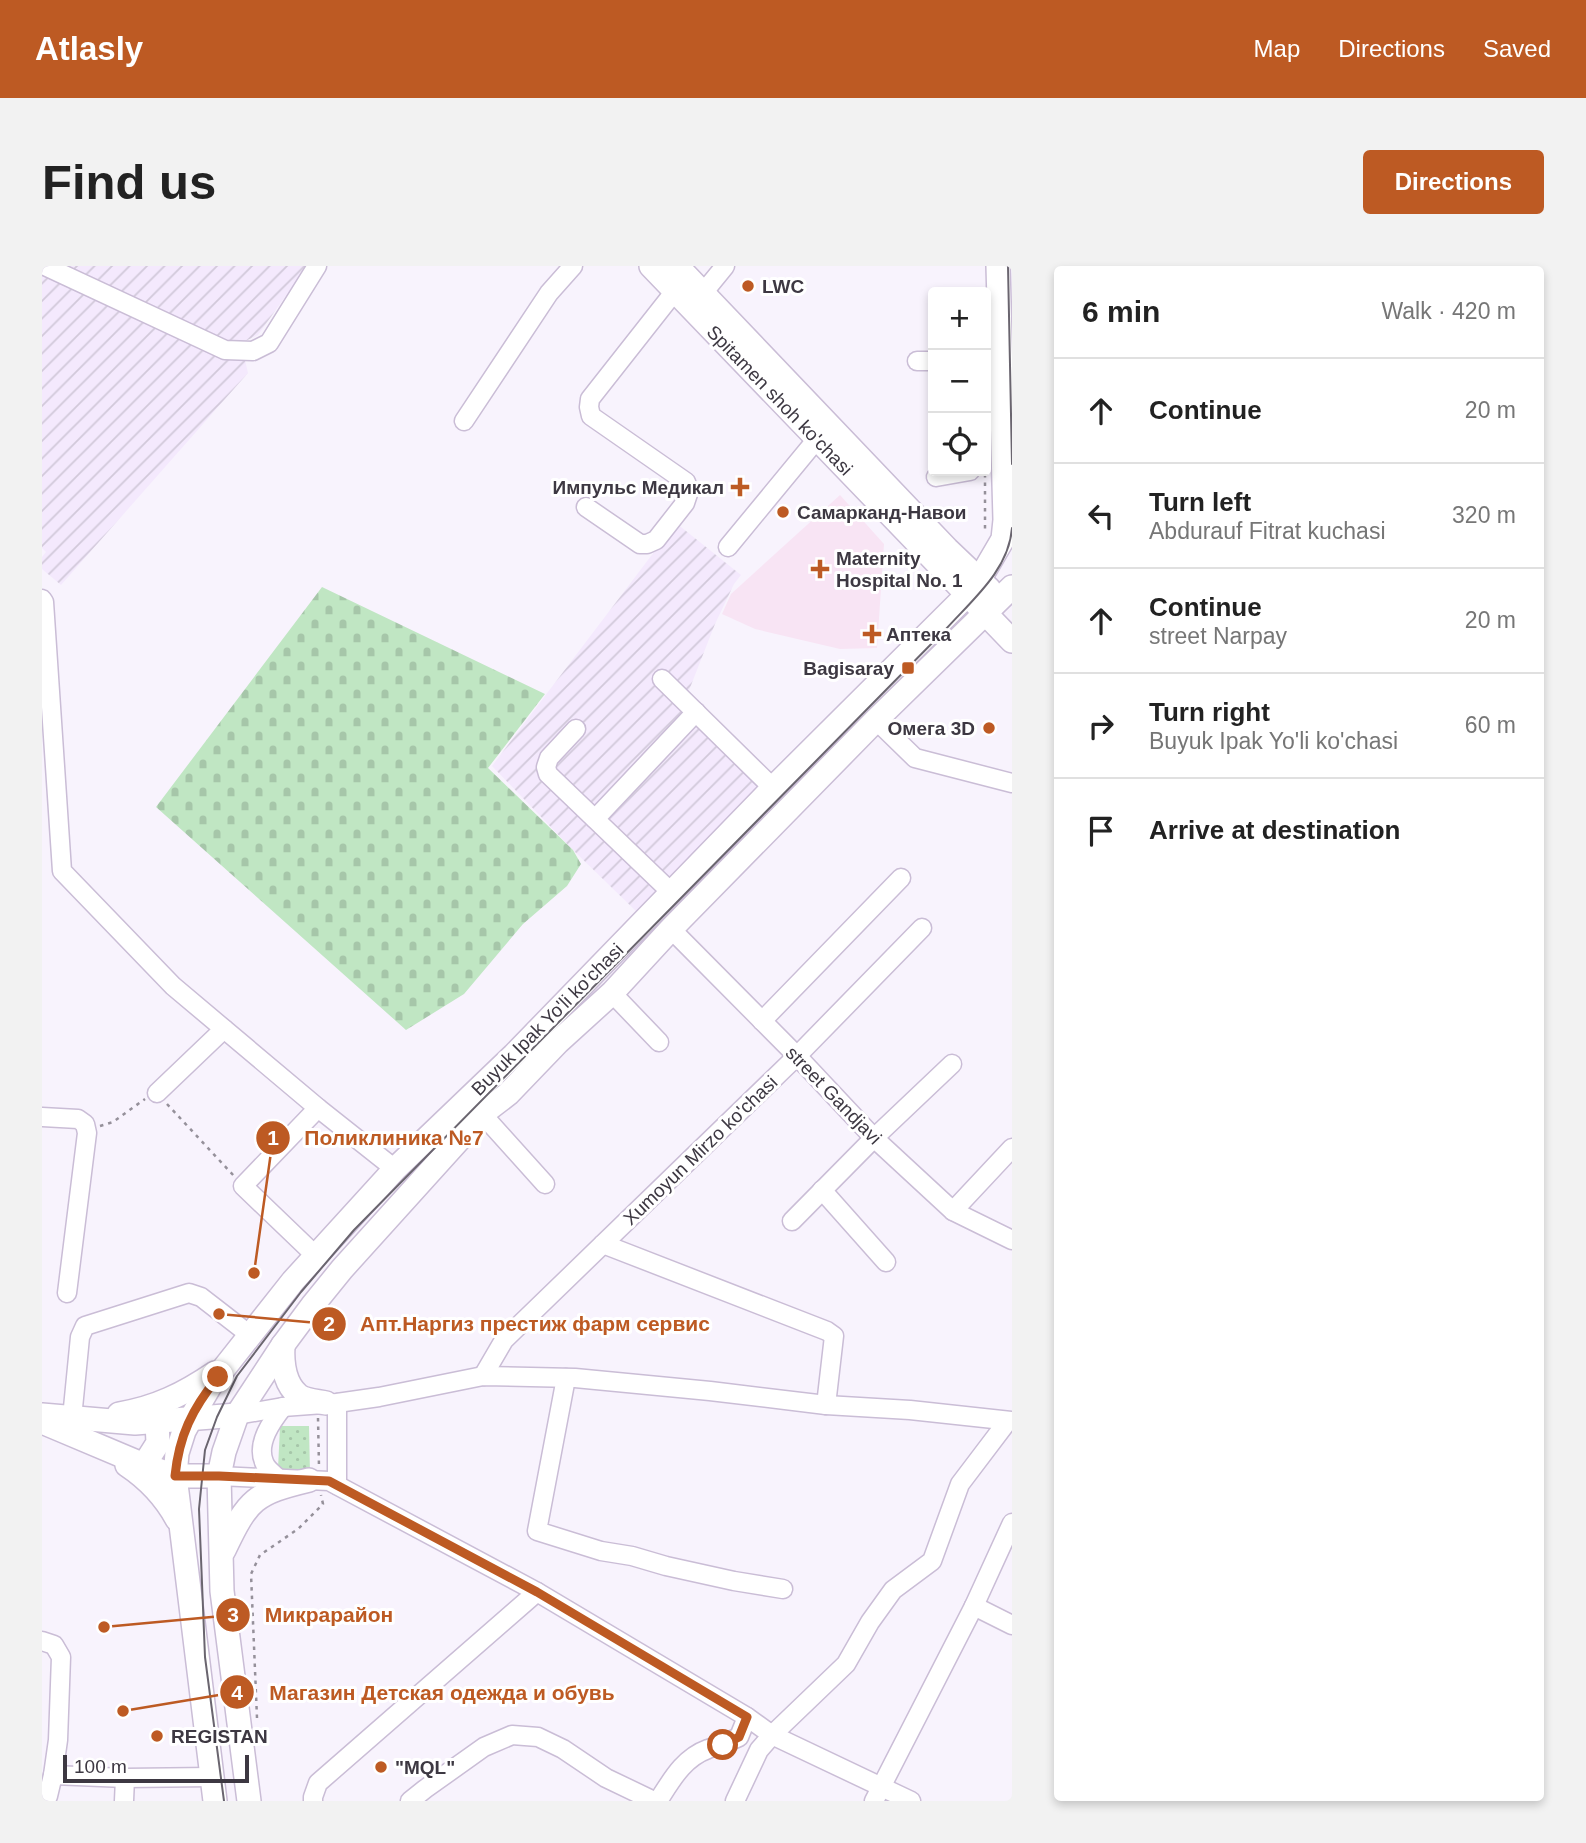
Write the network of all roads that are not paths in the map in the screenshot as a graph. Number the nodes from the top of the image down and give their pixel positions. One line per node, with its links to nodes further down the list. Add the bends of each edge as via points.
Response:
1 (45, 266): 2 (street, via 225,350 253,351 269,343)
2 (317, 266)
3 (573, 266): 11 (street, via 549,293)
4 (651, 266): 8 (main road, Spitamen shoh ko'chasi)
5 (677, 266): 9 (main road, Spitamen shoh ko'chasi)
6 (725, 266): 9 (street)
7 (998, 266): 10 (main road, Buyuk Ipak Yo'li ko'chasi)
8 (675, 291): 12 (main road, Spitamen shoh ko'chasi); 16 (street, via 590,399 589,407 591,416 687,482 685,503 656,540 647,544 640,544)
9 (703, 293): 18 (main road, Spitamen shoh ko'chasi)
10 (993, 361): 13 (main road, Buyuk Ipak Yo'li ko'chasi)
11 (464, 421)
12 (817, 439): 17 (street); 18 (main road, Spitamen shoh ko'chasi)
13 (991, 468): 18 (main road, Buyuk Ipak Yo'li ko'chasi, via 1005,520 1003,539)
14 (942, 476): 15 (street)
15 (936, 477)
16 (586, 507)
17 (727, 547)
18 (973, 587): 20 (main road); 28 (main road, Buyuk Ipak Yo'li ko'chasi)
19 (42, 599): 26 (street)
20 (1003, 602): 21 (main road); 24 (main road, Buyuk Ipak Yo'li ko'chasi)
21 (1012, 641)
22 (662, 678): 23 (street)
23 (696, 712): 28 (street); 29 (street)
24 (876, 720): 27 (street, via 915,758); 33 (main road, Buyuk Ipak Yo'li ko'chasi)
25 (576, 729): 29 (street, via 546,767)
26 (47, 738): 36 (street, via 62,871 173,986)
27 (1012, 783)
28 (773, 789): 31 (main road, Buyuk Ipak Yo'li ko'chasi)
29 (595, 819): 31 (street)
30 (901, 878): 35 (street)
31 (672, 893): 46 (main road, Buyuk Ipak Yo'li ko'chasi)
32 (922, 928): 38 (street, Xumoyun Mirzo ko'chasi)
33 (671, 929): 34 (main road, Buyuk Ipak Yo'li ko'chasi); 35 (street, street Gandjavi)
34 (612, 993): 37 (street); 42 (main road, Buyuk Ipak Yo'li ko'chasi)
35 (762, 1021): 38 (street, street Gandjavi)
36 (224, 1029): 40 (street); 41 (street)
37 (659, 1042)
38 (797, 1056): 44 (street, street Gandjavi); 52 (street, Xumoyun Mirzo ko'chasi)
39 (952, 1064): 44 (street)
40 (157, 1093)
41 (318, 1108): 46 (street); 53 (street, via 243,1186)
42 (482, 1114): 47 (street); 57 (main road, Buyuk Ipak Yo'li ko'chasi, via 342,1269)
43 (42, 1116): 55 (street, via 78,1119 87,1133)
44 (874, 1138): 48 (street); 49 (street, street Gandjavi)
45 (1012, 1148): 49 (street)
46 (395, 1169): 53 (main road, Buyuk Ipak Yo'li ko'chasi)
47 (545, 1184)
48 (822, 1190): 50 (street); 54 (street)
49 (953, 1211): 51 (street, street Gandjavi)
50 (792, 1221)
51 (1012, 1240)
52 (603, 1244): 59 (street, Xumoyun Mirzo ko'chasi, via 504,1340); 62 (street, via 834,1336)
53 (316, 1256): 56 (main road, Buyuk Ipak Yo'li ko'chasi)
54 (886, 1262)
55 (67, 1293)
56 (250, 1335): 58 (main road, Buyuk Ipak Yo'li ko'chasi); 66 (street, via 201,1297 189,1293 85,1326 80,1337)
57 (283, 1345): 61 (main road, via 284,1371 297,1394); 65 (main road, Buyuk Ipak Yo'li ko'chasi)
58 (226, 1366): 66 (main road, via 179,1396 127,1413); 67 (main road, Buyuk Ipak Yo'li ko'chasi)
59 (483, 1376): 60 (street); 61 (street)
60 (566, 1378): 62 (street); 80 (street, via 537,1531 601,1551)
61 (327, 1403): 63 (street); 76 (street)
62 (826, 1405): 70 (street)
63 (284, 1407): 65 (street); 75 (street, via 263,1442 263,1461)
64 (42, 1415): 66 (main road)
65 (237, 1415): 67 (main road); 74 (main road, Buyuk Ipak Yo'li ko'chasi)
66 (80, 1419): 69 (main road)
67 (190, 1420): 69 (main road); 73 (main road, Buyuk Ipak Yo'li ko'chasi, via 177,1453)
68 (42, 1422): 71 (main road)
69 (158, 1422): 72 (main road, via 158,1443)
70 (1010, 1422): 86 (street, via 960,1484 932,1561 893,1590 846,1664)
71 (98, 1446): 72 (main road); 78 (main road, via 159,1492)
72 (144, 1465): 73 (main road)
73 (175, 1476): 74 (main road); 78 (main road, Buyuk Ipak Yo'li ko'chasi)
74 (219, 1476): 75 (street); 79 (main road, Buyuk Ipak Yo'li ko'chasi)
75 (279, 1479): 76 (street)
76 (322, 1482): 79 (main road, via 263,1494 247,1508); 81 (street)
77 (1012, 1523): 82 (street)
78 (181, 1527): 88 (main road, Buyuk Ipak Yo'li ko'chasi)
79 (222, 1556): 95 (main road, Buyuk Ipak Yo'li ko'chasi, via 222,1591)
80 (783, 1588)
81 (537, 1592): 85 (street); 96 (street, via 318,1783)
82 (974, 1606): 83 (street); 90 (street)
83 (1012, 1625)
84 (42, 1641): 87 (street, via 54,1645 61,1657)
85 (747, 1717): 86 (street); 98 (street, via 739,1737 696,1755 679,1769)
86 (772, 1735): 90 (street); 99 (street)
87 (53, 1775): 89 (street); 92 (street)
88 (212, 1777): 89 (street); 94 (main road, Buyuk Ipak Yo'li ko'chasi)
89 (125, 1778): 93 (street)
90 (878, 1794): 100 (street)
91 (426, 1795): 97 (street); 98 (street, via 484,1747 512,1735 538,1737 606,1779)
92 (45, 1801)
93 (124, 1801)
94 (215, 1801)
95 (249, 1801)
96 (313, 1801)
97 (410, 1801)
98 (656, 1801)
99 (735, 1801)
100 (911, 1801)

